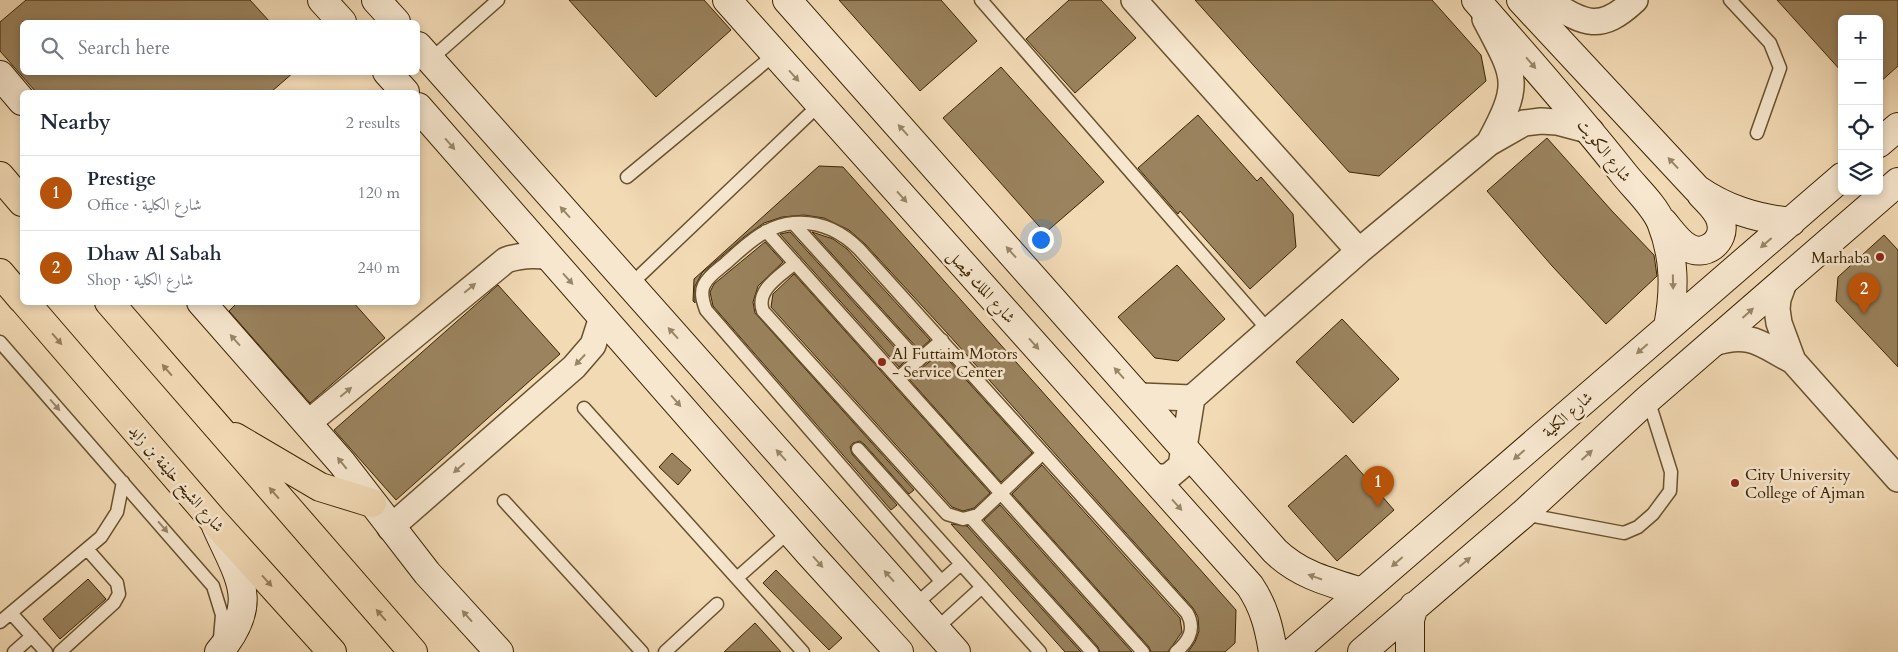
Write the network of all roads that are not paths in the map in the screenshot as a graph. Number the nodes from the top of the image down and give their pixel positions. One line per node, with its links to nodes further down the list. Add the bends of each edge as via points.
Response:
1 (322, 0): 13 (street)
2 (376, 0): 14 (street)
3 (498, 0): 15 (lane)
4 (727, 0): 16 (street, شارع الملك فيصل)
5 (788, 0): 55 (street, one-way to 5)
6 (981, 0): 48 (lane)
7 (1134, 0): 36 (street)
8 (1475, 0): 22 (street, شارع الكويت, one-way to 22); 25 (street, via 1504,56 1511,78 1510,102)
9 (1522, 0): 30 (street, one-way to 9)
10 (1546, 0): 11 (street, via 1573,17 1597,22 1620,14)
11 (1635, 0)
12 (1730, 0): 23 (lane, via 1770,43 1780,68)
13 (340, 20)
14 (394, 20)
15 (424, 53): 41 (street, one-way to 15)
16 (775, 54): 19 (street, شارع الملك فيصل, one-way to 19); 27 (lane)
17 (0, 75): 18 (street)
18 (20, 98)
19 (820, 104): 41 (lane); 64 (street, شارع الملك فيصل, one-way to 64)
20 (420, 109): 37 (street, one-way to 37)
21 (1898, 127): 24 (street)
22 (1591, 131): 25 (street, via 1557,122 1524,123); 32 (street, شارع الكويت)
23 (1757, 133)
24 (1883, 140)
25 (1489, 143): 36 (street)
26 (0, 176): 31 (main road)
27 (627, 177)
28 (1838, 180): 33 (street, شارع الكلية)
29 (1898, 182): 40 (street)
30 (1697, 189): 32 (street, via 1722,224 1718,241 1712,247 1694,250 1686,247); 33 (street, via 1744,214)
31 (20, 200)
32 (1660, 220): 47 (street, شارع الكويت, one-way to 47, via 1669,245 1673,275)
33 (1791, 222): 47 (street, شارع الكلية, one-way to 47)
34 (793, 223): 35 (lane); 49 (lane, via 822,225 848,239); 52 (lane)
35 (766, 231): 38 (lane); 78 (lane, via 707,280 702,293 706,310)
36 (1358, 251): 48 (street)
37 (549, 257): 46 (street, one-way to 46); 59 (street, one-way to 37, via 500,264 520,255)
38 (794, 263): 54 (lane); 71 (lane, via 764,291 761,297 763,311 940,508 956,518)
39 (0, 273): 42 (main road)
40 (1785, 280): 51 (street, one-way to 40); 53 (street, via 1777,309)
41 (630, 285): 82 (street, one-way to 41)
42 (20, 298)
43 (28, 305): 72 (main road, شارع الشيخ خليفة بن زايد, one-way to 72)
44 (112, 305): 60 (main road, one-way to 44)
45 (205, 305): 59 (street, one-way to 45)
46 (602, 317): 73 (street, one-way to 73, via 593,345 574,367); 74 (street, one-way to 74)
47 (1668, 326): 80 (street, شارع الكلية, one-way to 80)
48 (1269, 331): 56 (street)
49 (942, 340): 52 (lane); 63 (lane)
50 (0, 342): 66 (lane, one-way to 66)
51 (1714, 343): 53 (street, via 1738,338 1753,339); 57 (street)
52 (918, 361): 54 (lane)
53 (1793, 361): 65 (street)
54 (898, 378): 67 (lane)
55 (1140, 396): 56 (street); 62 (street)
56 (1192, 398): 62 (street)
57 (1648, 400): 70 (street, one-way to 57); 70 (lane, via 1671,472 1670,491 1653,514 1638,527 1624,533)
58 (584, 408): 77 (lane)
59 (308, 423): 69 (street, one-way to 59)
60 (214, 424): 69 (main road, via 320,487); 94 (main road, one-way to 60)
61 (858, 449): 76 (lane)
62 (1185, 449): 64 (street, via 1176,472 1168,477); 80 (street, one-way to 62, via 1308,575 1288,564)
63 (1044, 453): 67 (lane); 104 (lane, via 1187,613 1191,633)
64 (1152, 477): 105 (street, شارع الملك فيصل, one-way to 105, via 1250,586 1268,621)
65 (1898, 479)
66 (123, 482): 75 (lane, via 117,512 110,525); 91 (lane, one-way to 91, via 213,586 222,615)
67 (1000, 493): 71 (lane); 103 (lane)
68 (504, 501): 96 (lane)
69 (372, 503): 73 (street)
70 (1523, 514): 83 (street, one-way to 70)
71 (972, 518): 102 (lane)
72 (213, 520): 92 (street, via 239,578 244,603 237,628); 93 (main road, شارع الشيخ خليفة بن زايد, one-way to 93)
73 (390, 528): 95 (street, one-way to 73)
74 (790, 531): 77 (lane); 99 (street, one-way to 99)
75 (87, 549): 84 (lane); 90 (lane, via 117,583 119,594 114,603)
76 (961, 564): 78 (lane); 79 (lane)
77 (737, 578): 98 (lane)
78 (942, 582): 82 (lane)
79 (982, 587): 87 (lane); 101 (lane)
80 (1362, 592): 106 (street, شارع الكلية)
81 (717, 604): 97 (lane)
82 (915, 605): 87 (street)
83 (1414, 606): 107 (street); 108 (street, via 1410,620)
84 (11, 613): 85 (lane); 86 (lane)
85 (0, 622)
86 (32, 636): 88 (lane); 89 (lane)
87 (934, 640): 100 (street)
88 (14, 652)
89 (46, 652)
90 (60, 652)
91 (215, 652)
92 (219, 652)
93 (332, 652)
94 (413, 652)
95 (499, 652)
96 (642, 652)
97 (665, 652)
98 (804, 652)
99 (899, 652)
100 (956, 652)
101 (1040, 652)
102 (1092, 652)
103 (1143, 652)
104 (1176, 652)
105 (1273, 652)
106 (1292, 652)
107 (1362, 652)
108 (1410, 652)

